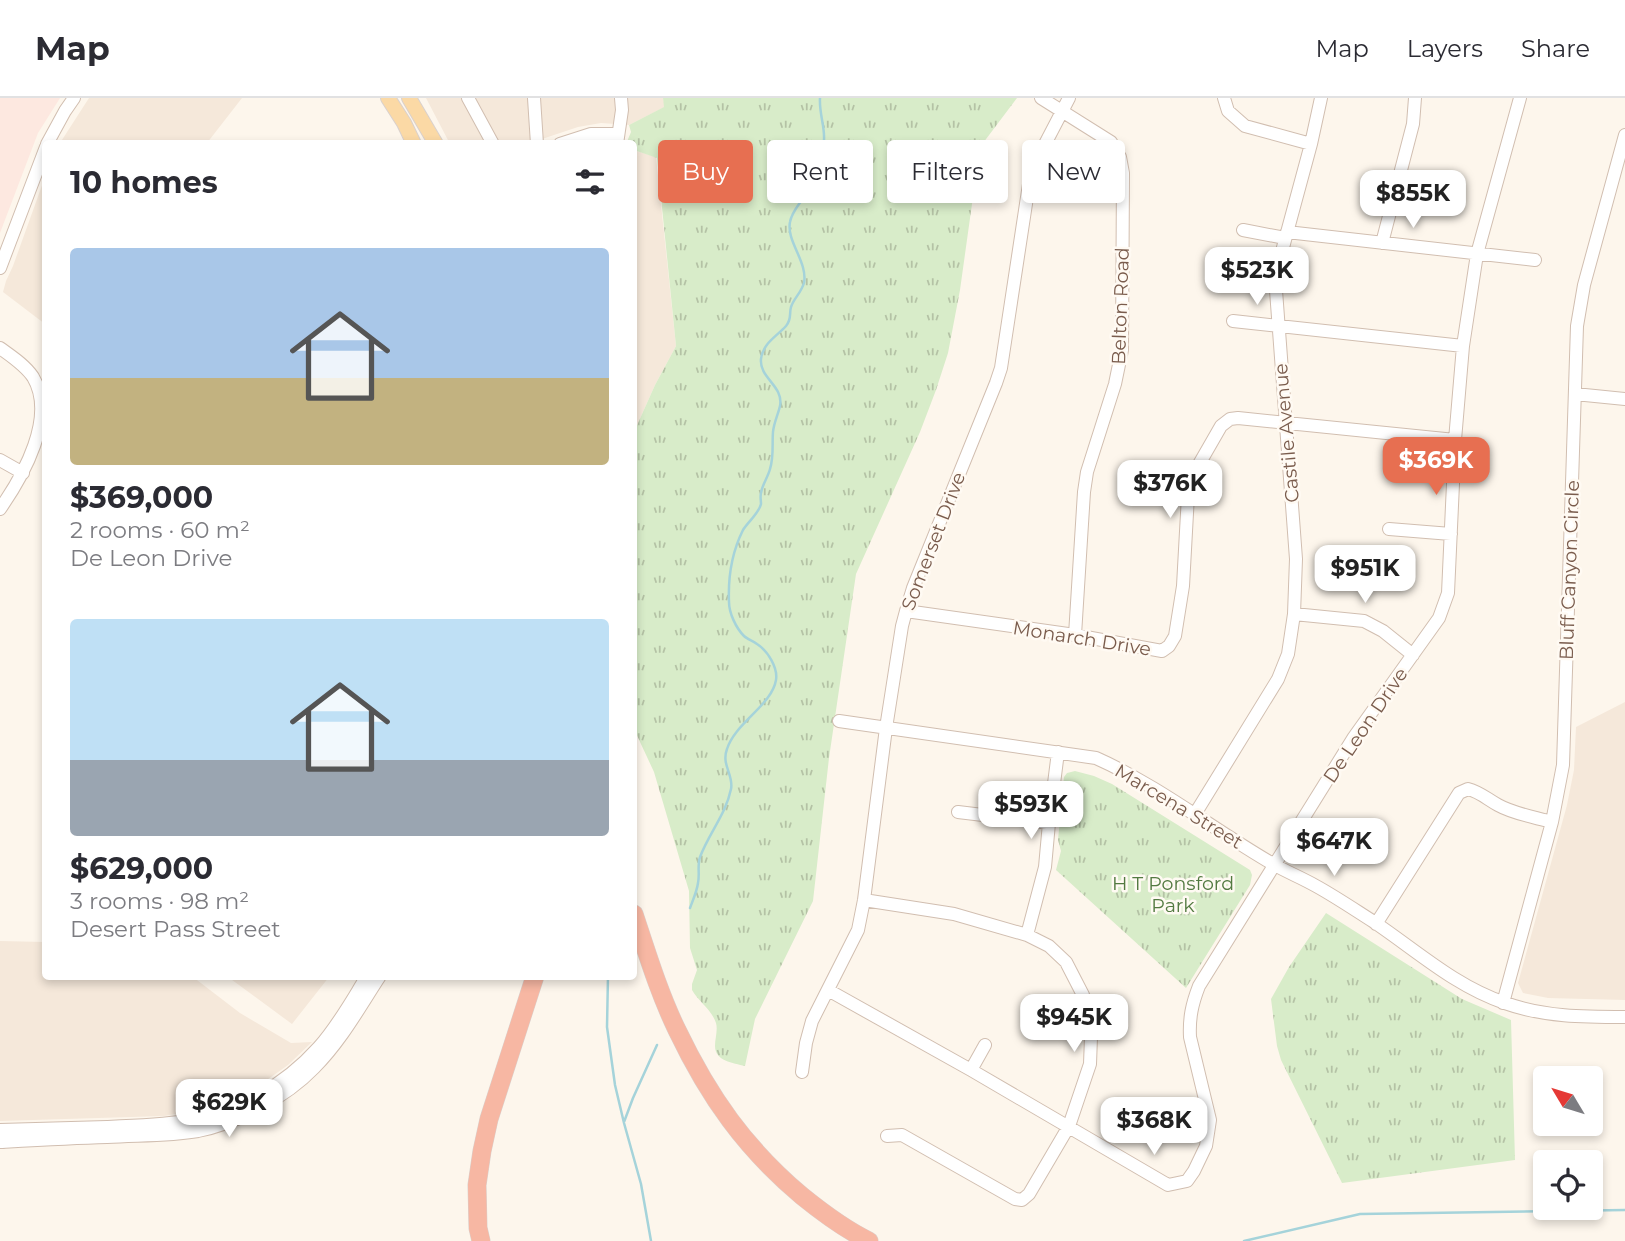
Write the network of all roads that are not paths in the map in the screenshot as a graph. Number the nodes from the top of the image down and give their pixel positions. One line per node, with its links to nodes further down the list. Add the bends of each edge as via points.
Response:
1 (74, 98): 16 (street)
2 (388, 98): 17 (main road)
3 (409, 98): 18 (main road)
4 (468, 98): 19 (street)
5 (534, 98): 20 (street)
6 (621, 98): 15 (street)
7 (1041, 98): 13 (street, Belton Road)
8 (1069, 98): 13 (street, Somerset Drive)
9 (1224, 98): 22 (street, via 1228,111 1245,126)
10 (1321, 98): 22 (street, Castile Avenue)
11 (1415, 98): 26 (street, via 1413,124)
12 (1520, 98): 27 (street, De Leon Drive)
13 (1062, 111): 43 (street, Somerset Drive, via 1031,171 996,383); 45 (street, Belton Road, via 1111,142 1123,173 1122,350 1087,472)
14 (1625, 135): 34 (street, Bluff Canyon Circle, via 1584,285 1577,326)
15 (618, 139): 21 (street, via 592,134)
16 (49, 140)
17 (412, 140)
18 (434, 140)
19 (492, 140)
20 (537, 140)
21 (573, 140)
22 (1311, 144): 25 (street, Castile Avenue)
23 (42, 156): 29 (street)
24 (1243, 230): 25 (street)
25 (1286, 235): 26 (street); 31 (street, Castile Avenue, via 1275,277)
26 (1382, 243): 27 (street)
27 (1477, 254): 28 (street); 32 (street, De Leon Drive)
28 (1535, 260)
29 (0, 268)
30 (1233, 321): 31 (street)
31 (1277, 325): 32 (street); 36 (street, Castile Avenue)
32 (1463, 346): 37 (street, De Leon Drive)
33 (0, 348): 39 (street, via 30,373 41,402 34,450)
34 (1575, 394): 35 (street); 52 (street, Bluff Canyon Circle, via 1563,765)
35 (1625, 399)
36 (1285, 423): 37 (street, Monarch Drive); 44 (street, Castile Avenue, via 1296,559); 45 (street, Monarch Drive, via 1230,419 1221,426 1194,473 1188,495 1183,586 1175,636 1169,646 1155,651)
37 (1455, 440): 42 (street, De Leon Drive)
38 (0, 460): 39 (street)
39 (23, 473): 40 (street)
40 (0, 509)
41 (1389, 529): 42 (street)
42 (1451, 534): 46 (street, De Leon Drive, via 1445,605)
43 (906, 611): 45 (street, Monarch Drive); 48 (street, Somerset Drive)
44 (1294, 614): 46 (street, via 1364,621); 51 (street, Castile Avenue, via 1288,654 1278,679)
45 (1075, 635)
46 (1413, 655): 54 (street, De Leon Drive, via 1354,737)
47 (839, 721): 48 (street, Marcena Street)
48 (886, 728): 49 (street, Marcena Street); 55 (street, Somerset Drive)
49 (1058, 752): 51 (street, Marcena Street, via 1106,762); 53 (street)
50 (958, 812): 53 (street)
51 (1195, 814): 54 (street, Marcena Street)
52 (1552, 822): 56 (street, via 1506,808 1480,792 1468,789 1459,793); 63 (street, Bluff Canyon Circle)
53 (1049, 823): 58 (street, via 1045,867)
54 (1274, 865): 56 (street, Marcena Street); 69 (street, De Leon Drive, via 1199,986 1191,1007 1190,1037 1210,1120 1206,1146 1187,1181 1168,1185)
55 (864, 900): 58 (street, via 954,914); 62 (street, Somerset Drive, via 855,937)
56 (1376, 924): 63 (street, Marcena Street, via 1439,970)
57 (637, 927): 74 (highway, via 676,1029 723,1113 793,1188 836,1224)
58 (1027, 935): 69 (street, via 1066,962 1083,995 1091,1037 1090,1064)
59 (365, 980): 68 (street, via 336,1026 304,1062 284,1079)
60 (378, 980): 68 (street, via 345,1032 313,1070 242,1116)
61 (534, 980): 73 (highway, via 482,1151 477,1185)
62 (828, 990): 66 (street, De Leon Drive); 67 (street, Somerset Drive, via 807,1036)
63 (1503, 1003): 64 (street, Marcena Street, via 1555,1015)
64 (1625, 1017)
65 (985, 1045): 66 (street)
66 (971, 1070): 69 (street, De Leon Drive)
67 (802, 1072)
68 (212, 1121): 70 (street); 72 (street, via 174,1134)
69 (1069, 1126): 71 (street, via 1022,1200 902,1135)
70 (0, 1130)
71 (887, 1136)
72 (0, 1142)
73 (481, 1241)
74 (869, 1241)

